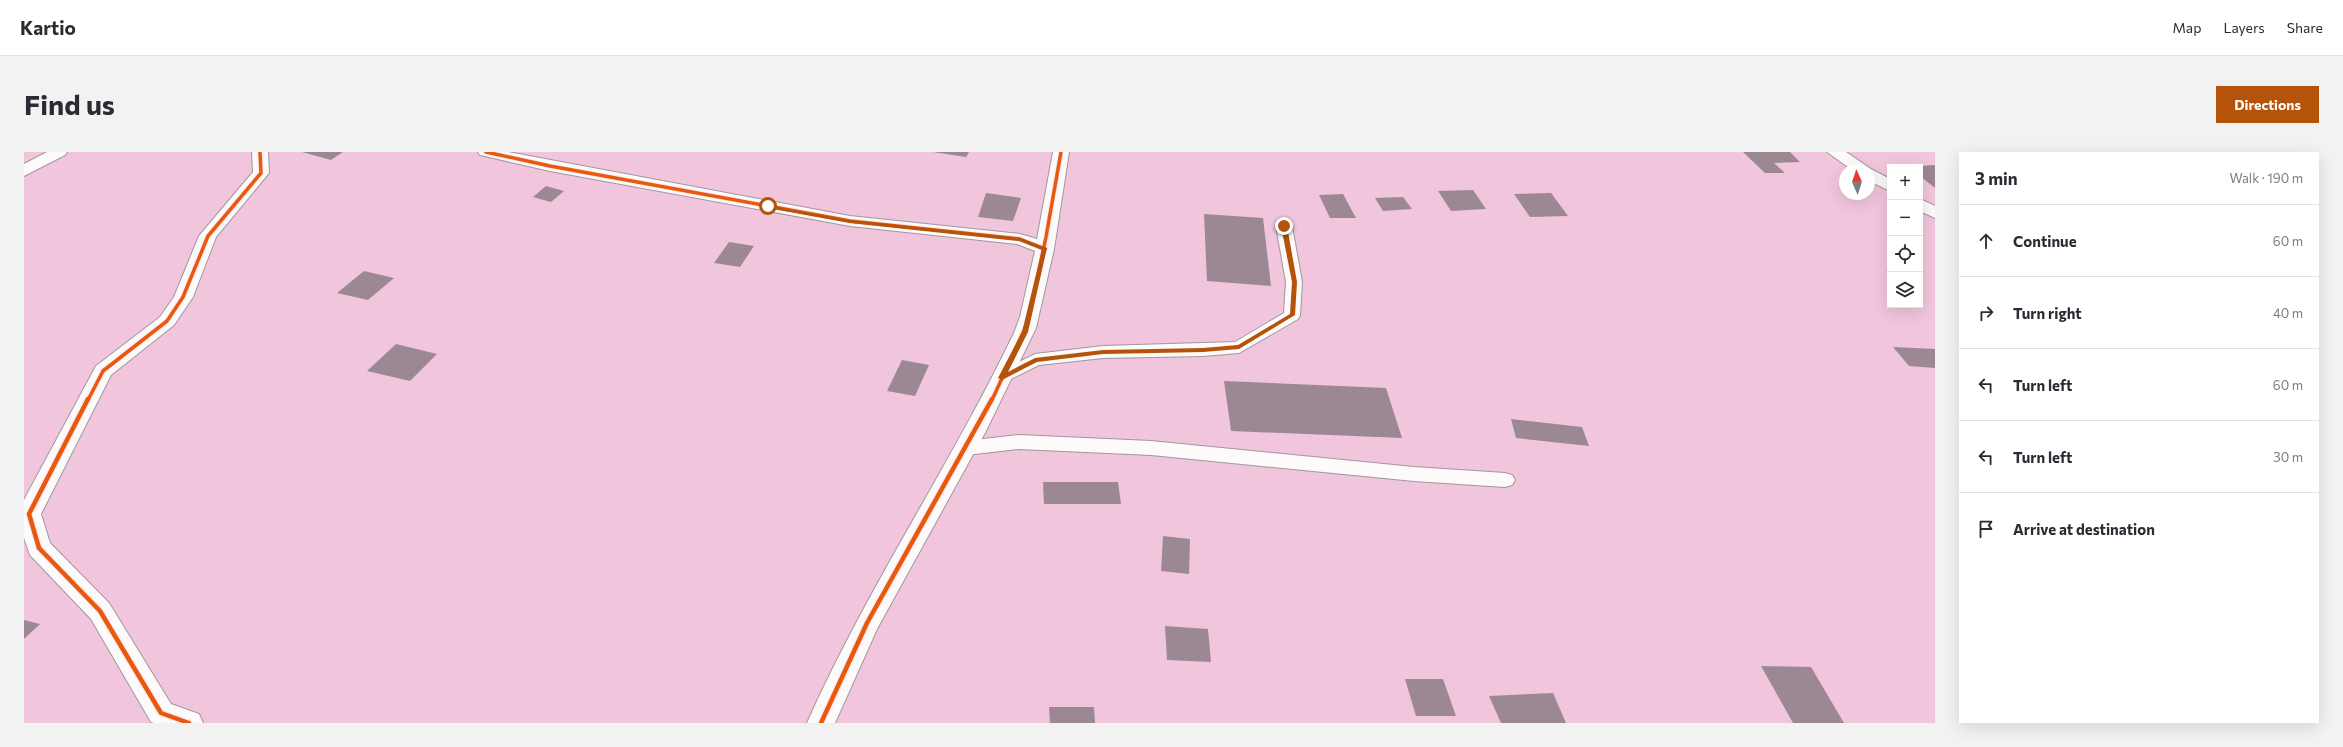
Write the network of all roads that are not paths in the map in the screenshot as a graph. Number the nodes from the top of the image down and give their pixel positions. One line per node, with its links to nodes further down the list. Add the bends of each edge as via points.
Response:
1 (59, 152): 7 (street)
2 (260, 152): 17 (street, via 261,173 208,236 183,297 167,321 104,371 29,514 39,548 100,611 161,713)
3 (486, 152): 13 (street, via 850,221 1020,239)
4 (1061, 152): 13 (street)
5 (1835, 152): 6 (street)
6 (1854, 164)
7 (24, 171)
8 (1875, 177): 9 (street)
9 (1887, 184)
10 (1923, 206): 11 (street)
11 (1935, 213)
12 (1284, 226): 14 (lane, via 1294,282 1292,315 1239,347 1103,352 1035,360)
13 (1045, 249): 14 (street, via 1025,332)
14 (1002, 378): 15 (street)
15 (966, 448): 16 (lane, via 1019,442 1151,448); 18 (street, via 917,532 840,675)
16 (1505, 480)
17 (189, 723)
18 (821, 723)

